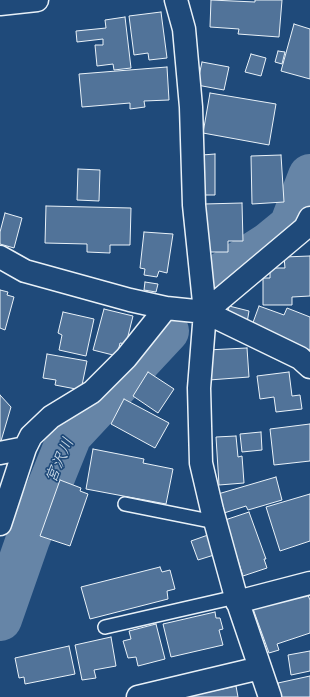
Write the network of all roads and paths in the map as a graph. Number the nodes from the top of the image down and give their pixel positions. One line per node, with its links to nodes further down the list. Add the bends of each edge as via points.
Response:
1 (32, 0): 3 (street)
2 (176, 0): 7 (street, via 184,29 191,107 194,205)
3 (0, 4)
4 (309, 221): 7 (street, via 305,228)
5 (0, 257): 6 (street, via 25,271)
6 (166, 308): 7 (street); 9 (street, via 126,358 92,392 50,417 31,436)
7 (205, 312): 8 (street, via 300,358); 12 (street, via 199,388 201,463)
8 (310, 367)
9 (24, 448): 10 (street); 13 (street)
10 (0, 453)
11 (126, 504): 12 (lane)
12 (215, 522): 15 (street)
13 (0, 524)
14 (310, 583): 15 (street)
15 (237, 600): 16 (lane); 17 (street)
16 (105, 627)
17 (260, 668): 18 (street); 19 (street)
18 (138, 697)
19 (270, 697)

